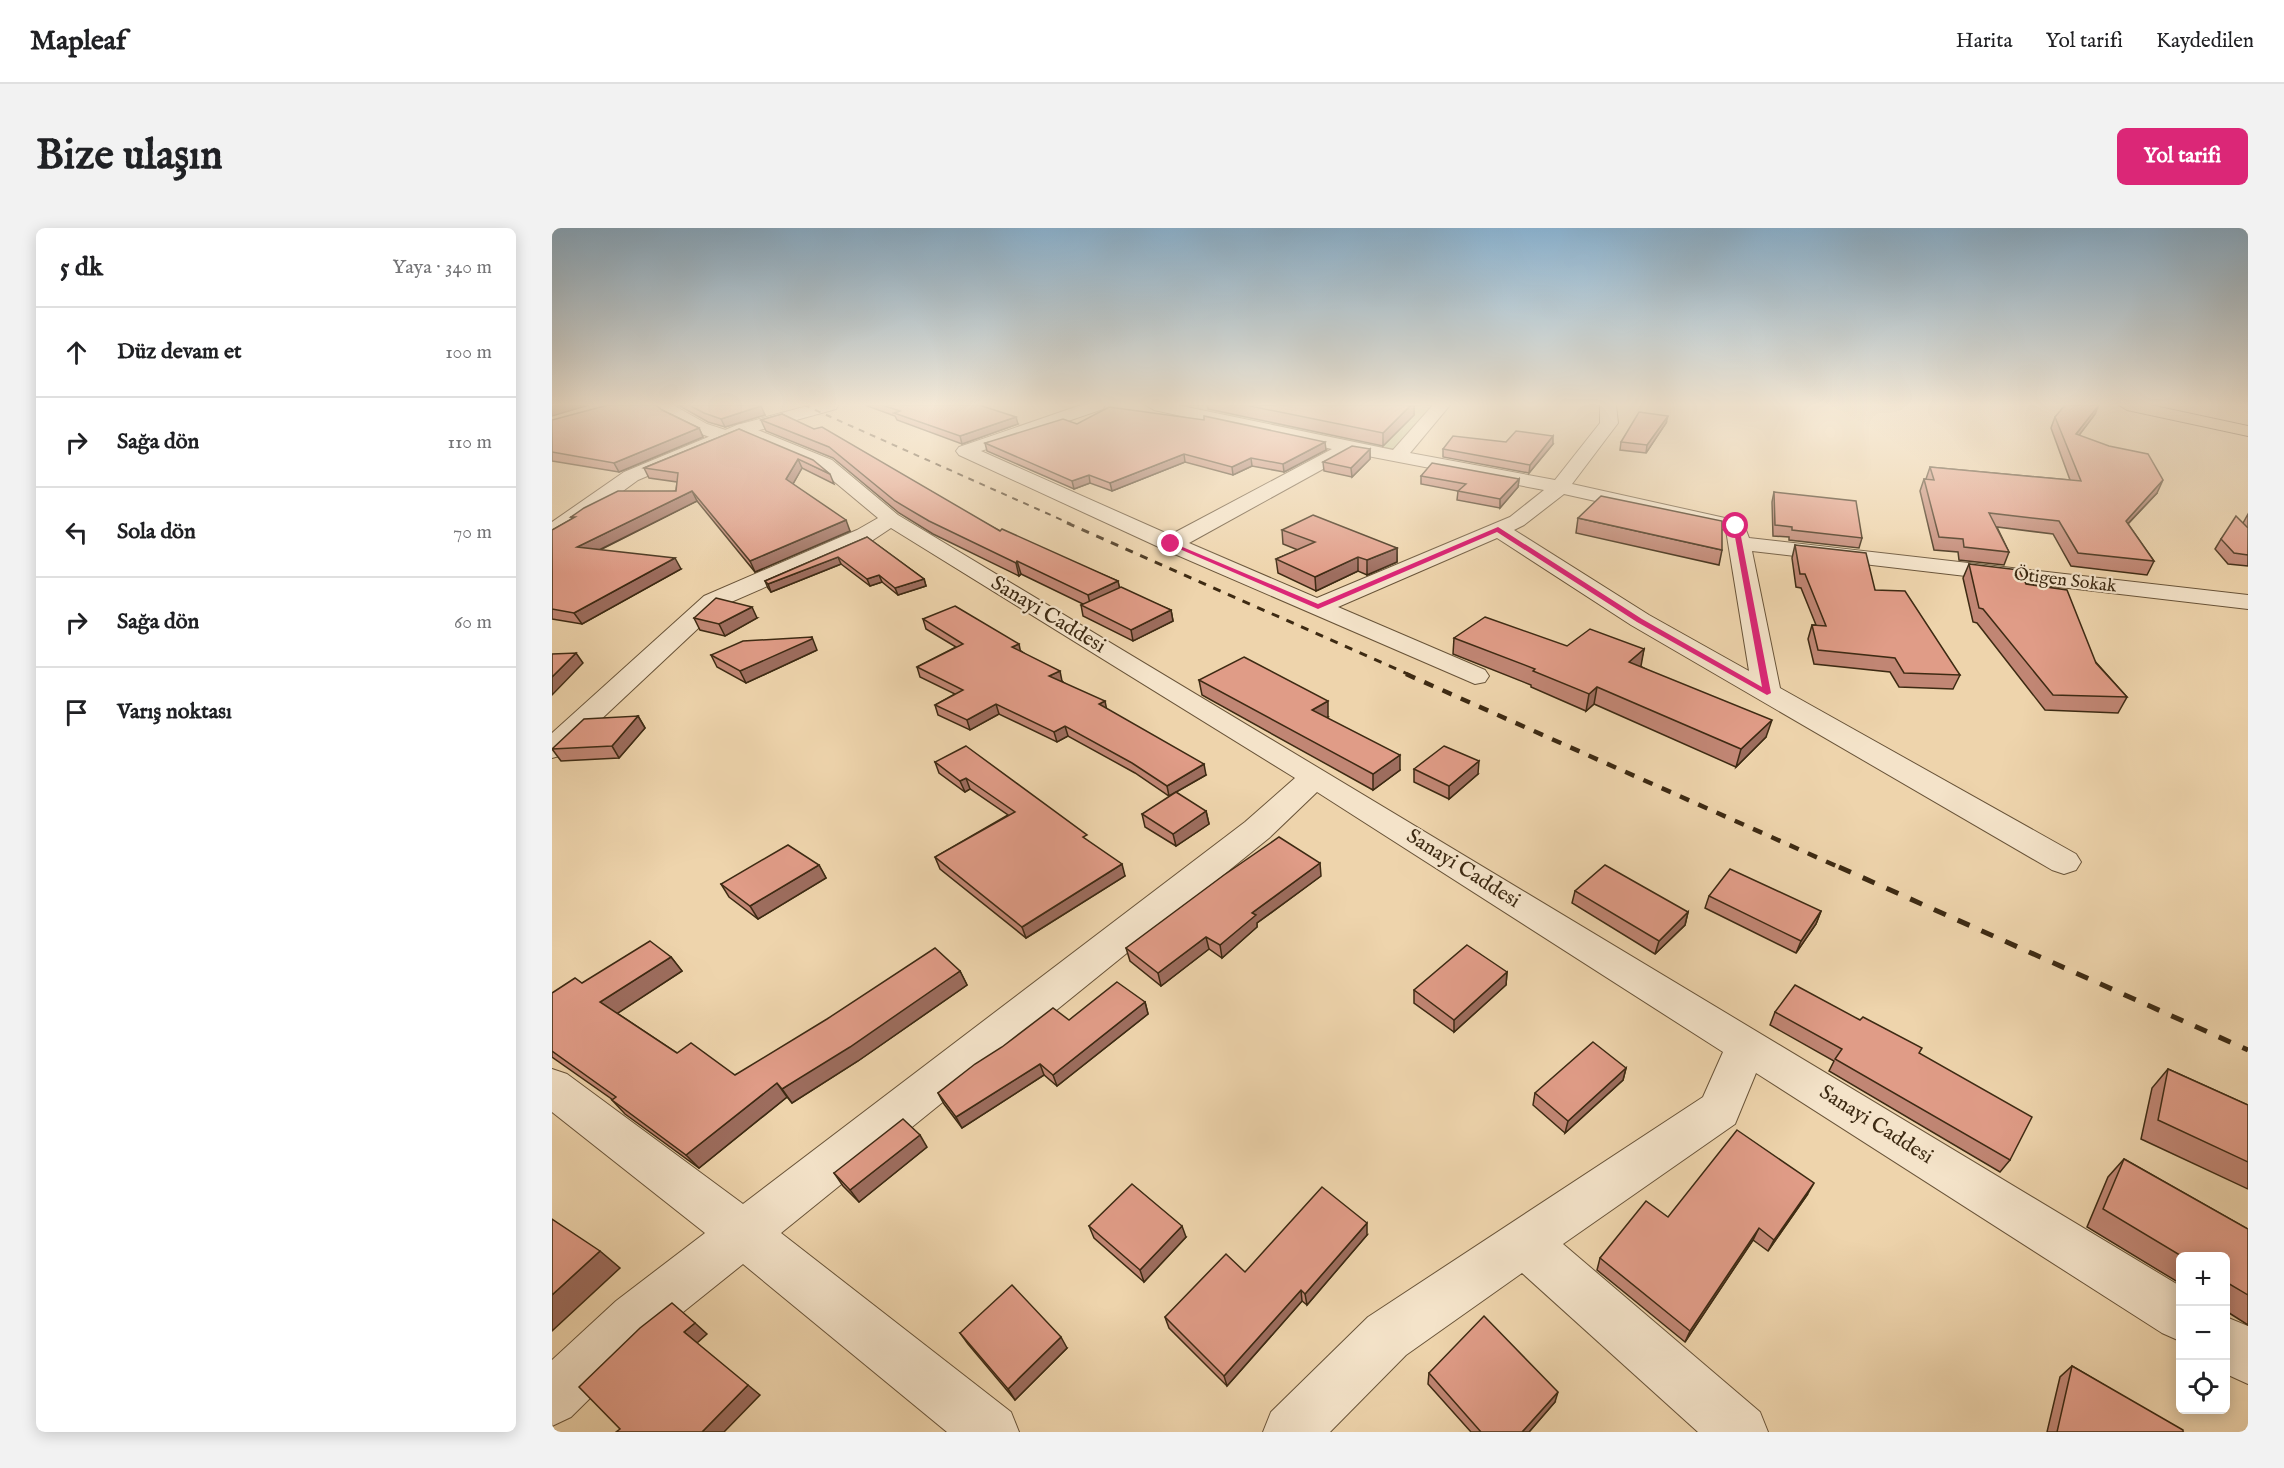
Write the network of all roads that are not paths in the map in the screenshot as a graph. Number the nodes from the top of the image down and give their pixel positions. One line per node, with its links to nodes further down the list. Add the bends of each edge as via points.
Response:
1 (666, 461): 10 (street, via 631,476)
2 (817, 461): 8 (street, Sanayi Caddesi)
3 (986, 461): 12 (street)
4 (1323, 461): 12 (street)
5 (1425, 461): 7 (street)
6 (1580, 461): 7 (street)
7 (1560, 487): 9 (street, via 1517,521); 11 (street, via 1736,526)
8 (891, 519): 17 (street, via 865,535 713,601); 18 (street, Sanayi Caddesi)
9 (1498, 529): 14 (street); 16 (street, via 1640,621)
10 (552, 532)
11 (1738, 543): 13 (street, Ötigen Sokak); 16 (street)
12 (1171, 544): 14 (street)
13 (2248, 602)
14 (1318, 607): 15 (street)
15 (1475, 675)
16 (1767, 693): 19 (street)
17 (552, 749)
18 (1314, 777): 20 (street, Sanayi Caddesi); 22 (street, via 1257,831)
19 (2064, 862)
20 (1746, 1045): 23 (street, via 1719,1110); 24 (street, Sanayi Caddesi)
21 (552, 1088): 22 (street)
22 (743, 1233): 27 (street, via 634,1319); 28 (street)
23 (1525, 1243): 29 (street, via 1387,1336); 30 (street)
24 (2176, 1312)
25 (2230, 1345): 26 (street)
26 (2248, 1356)
27 (552, 1398)
28 (991, 1432)
29 (1291, 1432)
30 (1740, 1432)

